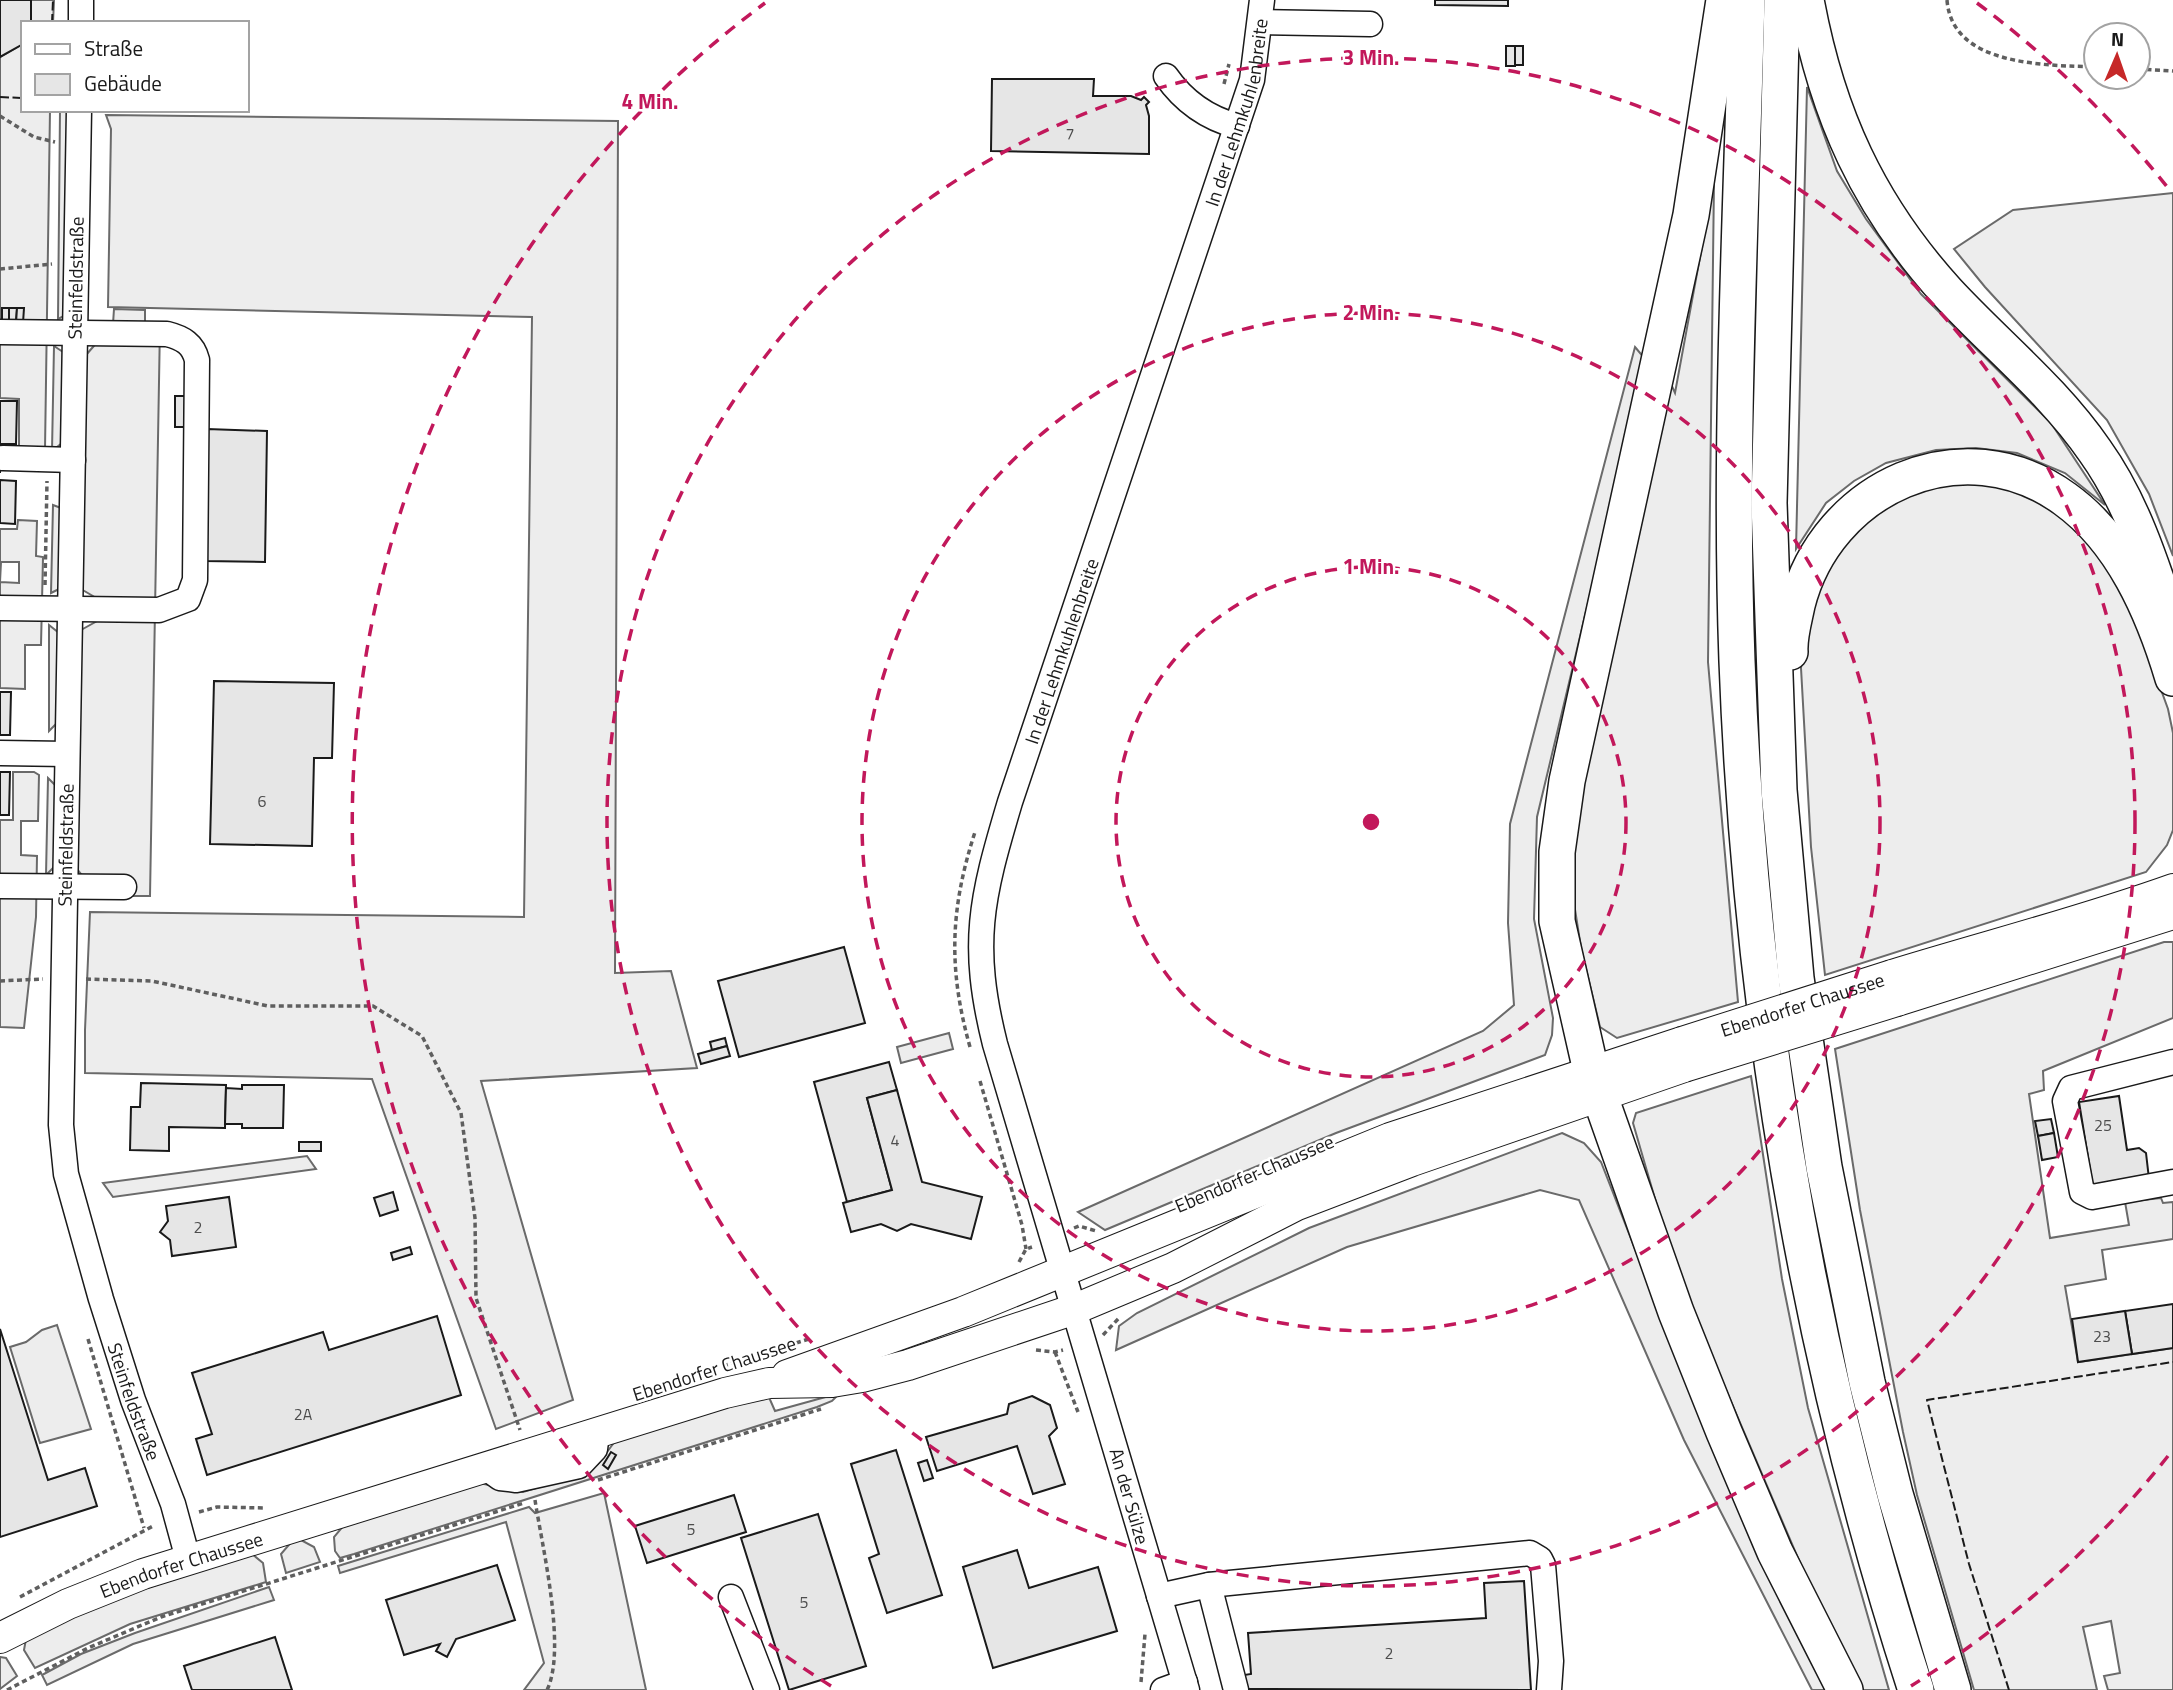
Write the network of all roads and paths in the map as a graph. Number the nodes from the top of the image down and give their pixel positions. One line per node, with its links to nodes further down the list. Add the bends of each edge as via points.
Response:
1 (81, 0): 8 (street)
2 (1724, 0): 40 (highway, via 1691,215 1560,816 1557,921)
3 (1747, 0): 70 (highway, via 1735,498 1737,661 1750,869 1773,1072 1809,1281 1860,1501)
4 (1782, 0): 30 (highway, via 1769,503)
5 (1806, 0): 26 (highway, via 1829,98 1873,193 1892,224 1948,292 2045,387 2097,453 2137,528)
6 (1947, 0): 10 (path, via 1956,27 1972,44 1993,54 2052,66)
7 (1262, 11): 9 (street); 16 (street, In der Lehmkuhlenbreite, via 1252,80)
8 (80, 21)
9 (1370, 24)
10 (2082, 67)
11 (2152, 70): 12 (path)
12 (2173, 71)
13 (1166, 76): 16 (street, via 1178,94 1214,120)
14 (79, 112): 21 (street, Steinfeldstraße)
15 (0, 116): 17 (path, via 34,137)
16 (1237, 126): 43 (street, In der Lehmkuhlenbreite, via 1010,802 984,897 979,958 986,1002)
17 (55, 142)
18 (52, 264): 19 (path)
19 (0, 269)
20 (0, 332): 21 (street)
21 (75, 333): 23 (street, Steinfeldstraße); 25 (street, via 167,334 195,350 195,580 188,599 169,608)
22 (3, 458): 23 (street)
23 (73, 460): 25 (street, Steinfeldstraße)
24 (0, 608): 25 (street)
25 (70, 610): 29 (street, Steinfeldstraße)
26 (2173, 630)
27 (2173, 678): 30 (highway, via 2119,556 2095,525 2062,496 1993,469 1945,469 1905,478 1847,515 1808,569 1790,647 1794,743)
28 (0, 752): 29 (street)
29 (67, 754): 32 (street, Steinfeldstraße)
30 (1779, 790): 71 (highway, via 1796,978 1824,1167 1873,1407)
31 (0, 886): 32 (street)
32 (65, 887): 33 (street); 36 (street, Steinfeldstraße)
33 (124, 887)
34 (2173, 890): 38 (main road, Ebendorfer Chaussee, via 2036,930)
35 (2173, 914): 38 (main road, Ebendorfer Chaussee)
36 (63, 979): 37 (path); 52 (path, via 152,981 268,1006 373,1006 422,1037 461,1113 475,1218 476,1298 521,1432); 55 (street, Steinfeldstraße, via 61,1103 66,1174 122,1366)
37 (0, 981)
38 (1895, 988): 40 (main road, Ebendorfer Chaussee, bridge)
39 (2173, 1062): 41 (street, via 2071,1088 2066,1101 2082,1192 2092,1197)
40 (1595, 1085): 45 (main road, Ebendorfer Chaussee, via 1390,1138); 46 (main road, Ebendorfer Chaussee, via 1297,1205 1184,1263); 69 (highway, via 1724,1432 1775,1552)
41 (2173, 1182)
42 (1096, 1232): 43 (path, via 1079,1226)
43 (1051, 1240): 44 (path, via 1026,1249); 45 (street, In der Lehmkuhlenbreite)
44 (1013, 1269)
45 (1062, 1273): 46 (street, In der Lehmkuhlenbreite); 50 (main road, Ebendorfer Chaussee)
46 (1075, 1309): 50 (main road, Ebendorfer Chaussee, via 862,1377); 58 (street, An der Sülze)
47 (817, 1338): 49 (path, Ebendorfer Chaussee)
48 (1055, 1352): 51 (path)
49 (716, 1368)
50 (769, 1383): 56 (main road, Ebendorfer Chaussee)
51 (1080, 1419)
52 (508, 1436)
53 (534, 1500): 64 (path, via 552,1611 553,1677)
54 (270, 1507): 55 (path, Ebendorfer Chaussee, via 217,1507)
55 (177, 1518): 56 (street, Steinfeldstraße); 60 (path, Ebendorfer Chaussee, via 144,1528)
56 (188, 1559): 62 (main road, Ebendorfer Chaussee, via 94,1593)
57 (1209, 1585): 58 (street); 67 (street); 68 (street, via 1530,1553 1543,1565)
58 (1159, 1596): 63 (street, An der Sülze)
59 (731, 1597): 65 (street)
60 (10, 1603)
61 (1142, 1621): 66 (path)
62 (0, 1638)
63 (1178, 1687)
64 (547, 1690)
65 (767, 1690)
66 (1144, 1690)
67 (1236, 1690)
68 (1549, 1690)
69 (1845, 1690)
70 (1916, 1690)
71 (1953, 1690)

